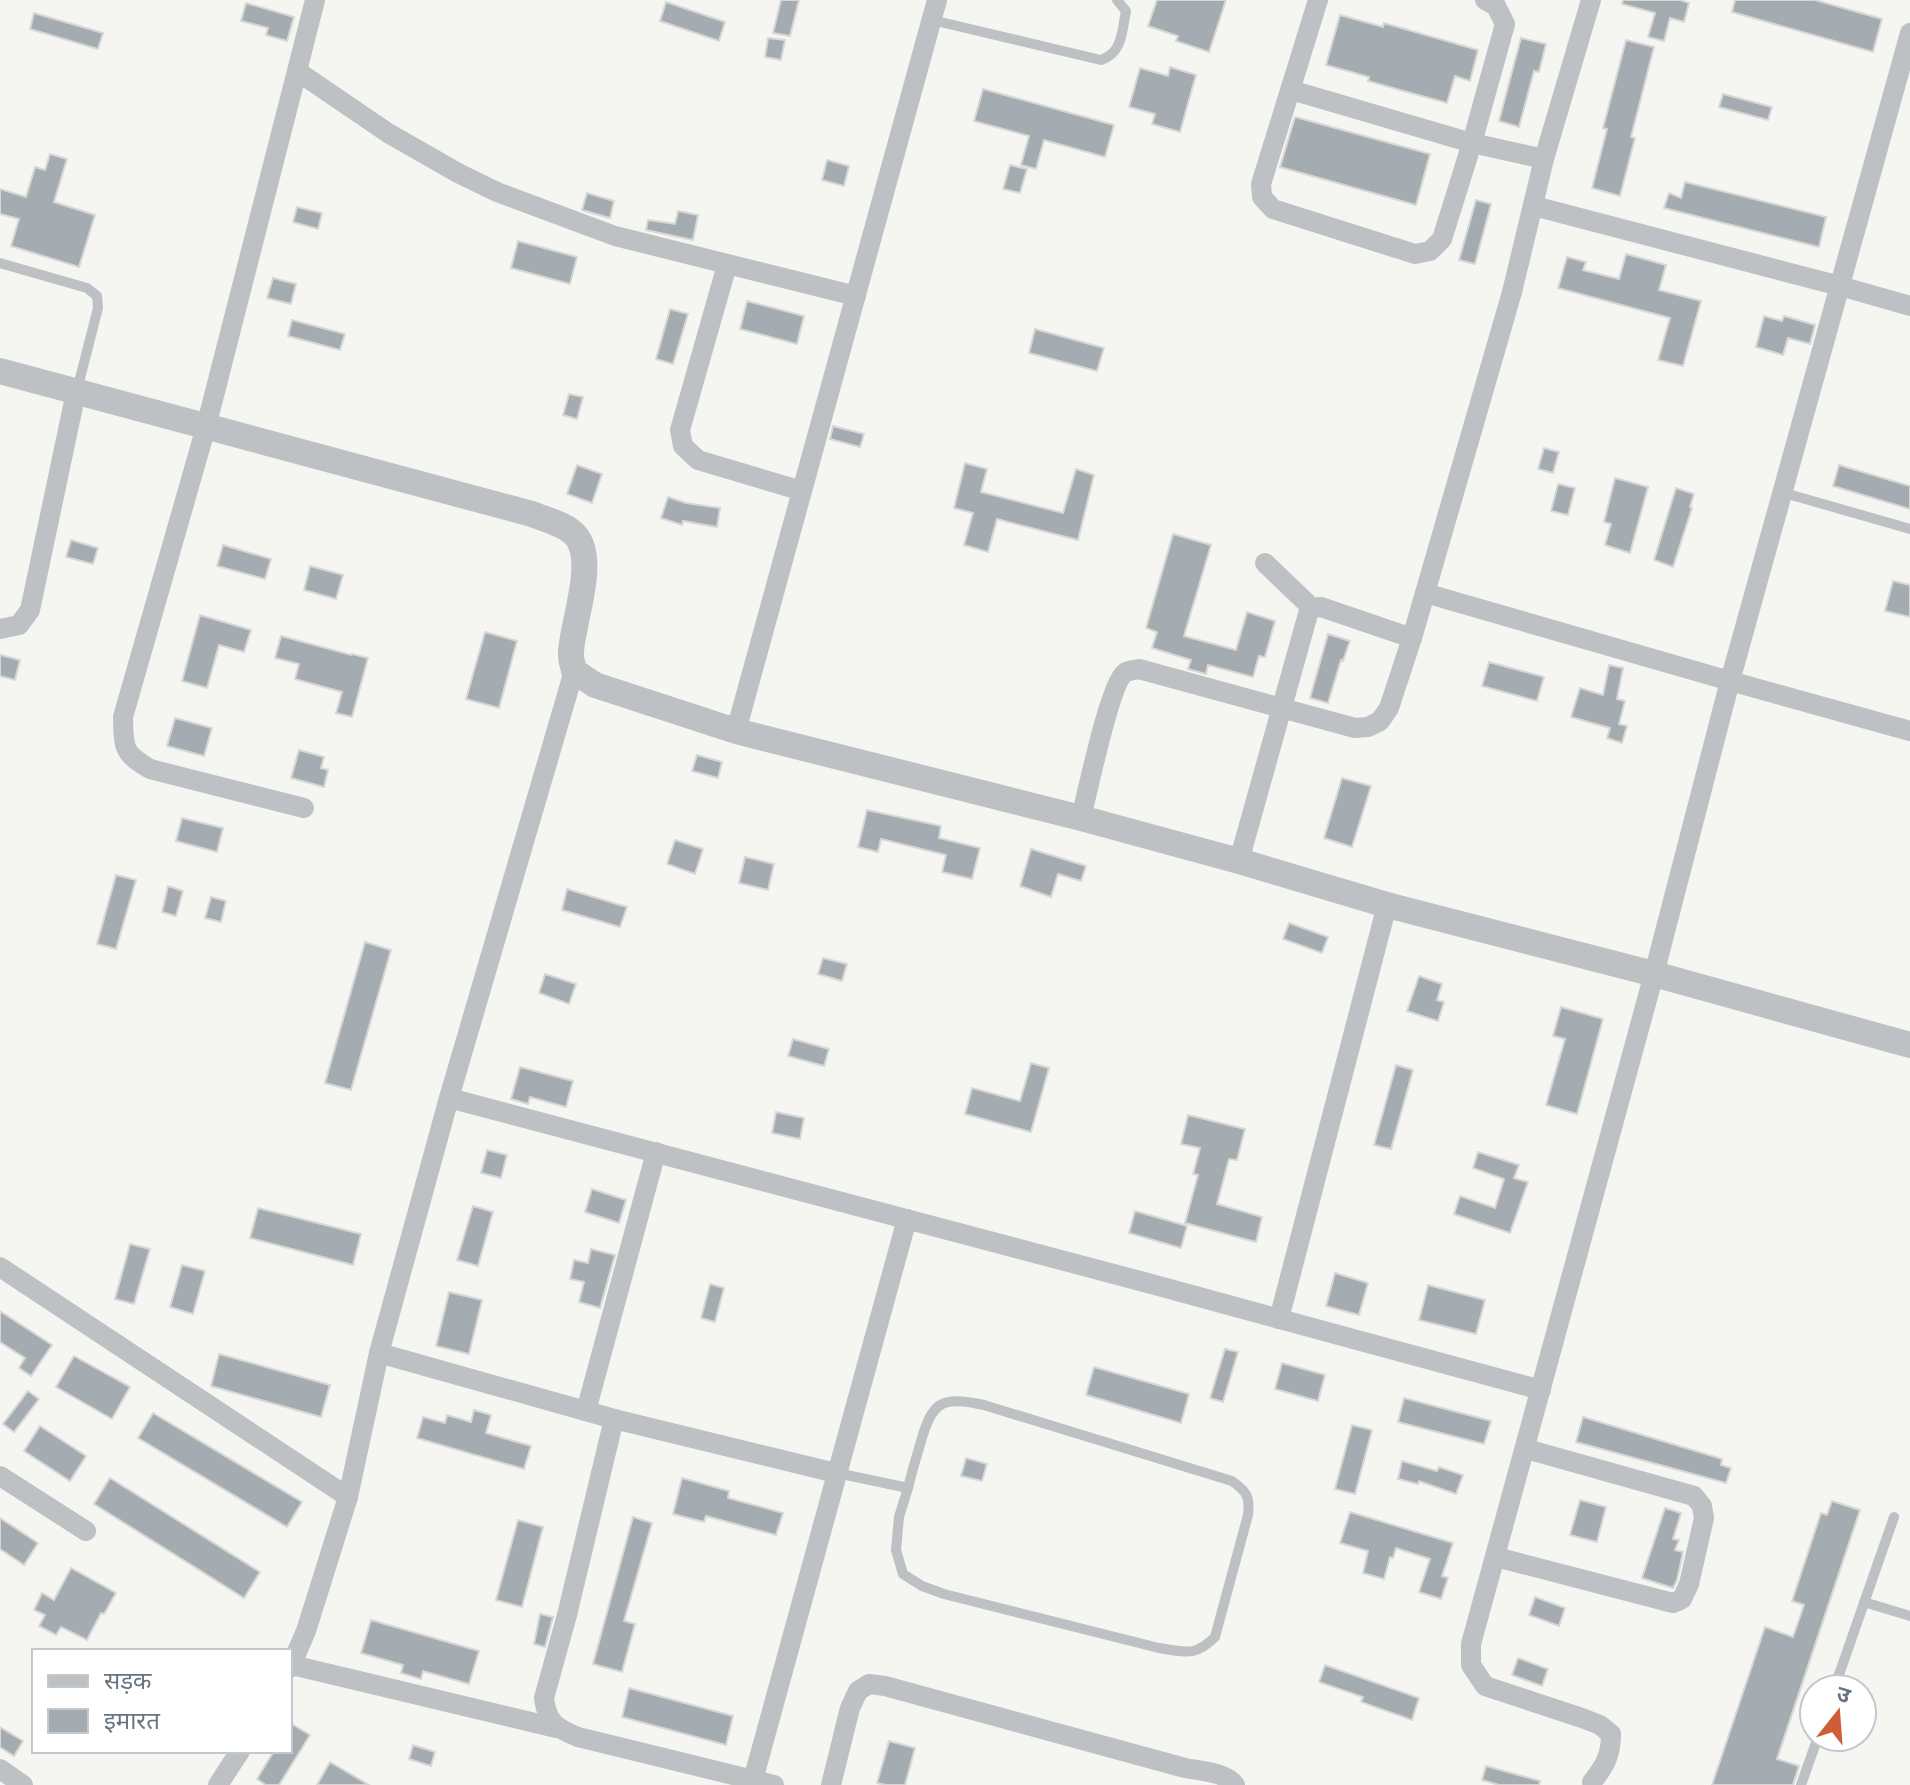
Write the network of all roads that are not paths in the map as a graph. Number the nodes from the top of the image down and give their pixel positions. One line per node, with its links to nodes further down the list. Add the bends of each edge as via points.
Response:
1 (315, 0): 8 (street)
2 (1117, 0): 6 (lane, via 1126,11 1118,47 1101,60)
3 (1318, 0): 9 (street)
4 (1485, 0): 10 (street, via 1496,6 1505,24)
5 (1591, 0): 11 (street)
6 (934, 10): 16 (street)
7 (1910, 33): 15 (street)
8 (297, 71): 14 (street, via 388,133 497,192 615,236); 20 (street)
9 (1291, 90): 10 (street); 10 (street, via 1261,184 1262,197 1273,209 1415,254 1430,251 1442,239)
10 (1472, 143): 11 (street)
11 (1544, 159): 12 (street)
12 (1534, 206): 15 (street); 25 (street)
13 (0, 263): 19 (lane, via 87,288 97,296)
14 (727, 265): 16 (street); 21 (street, via 680,430 683,446 698,460)
15 (1840, 286): 17 (street); 22 (street)
16 (856, 296): 21 (street)
17 (1910, 306)
18 (0, 371): 19 (street)
19 (76, 392): 20 (street); 27 (street, via 30,610 19,625)
20 (206, 427): 29 (street, via 563,526 577,537 584,553 570,654); 34 (street, via 123,717 123,742 131,757 150,769)
21 (802, 491): 32 (street)
22 (1781, 492): 23 (lane); 30 (street)
23 (1910, 529)
24 (1265, 563): 26 (street)
25 (1425, 593): 28 (street); 30 (street)
26 (1312, 608): 28 (street); 31 (street)
27 (0, 629)
28 (1412, 638): 31 (street, via 1380,721 1355,728)
29 (574, 671): 32 (street, via 595,685); 40 (street)
30 (1730, 681): 33 (street); 38 (street)
31 (1281, 709): 35 (street, via 1139,669 1126,672 1111,700); 36 (street)
32 (736, 731): 35 (street)
33 (1910, 731)
34 (304, 808)
35 (1081, 818): 36 (street)
36 (1239, 861): 37 (street)
37 (1387, 905): 38 (street); 44 (street)
38 (1654, 974): 39 (street); 46 (street)
39 (1910, 1045)
40 (449, 1098): 41 (street); 45 (street)
41 (656, 1152): 42 (street); 47 (street)
42 (907, 1219): 44 (street); 50 (street)
43 (0, 1267): 53 (street)
44 (1279, 1319): 46 (street)
45 (379, 1353): 47 (street); 53 (street)
46 (1541, 1390): 49 (street)
47 (586, 1411): 48 (street)
48 (614, 1419): 50 (street); 62 (street, via 544,1698)
49 (1526, 1449): 56 (street); 56 (street, via 1694,1496 1704,1518 1689,1584 1682,1599 1673,1603)
50 (836, 1473): 52 (lane); 67 (street)
51 (0, 1476): 55 (street)
52 (908, 1488): 52 (lane, via 928,1417 949,1402 966,1402 1232,1481 1250,1501 1215,1637 1204,1649 1191,1652 922,1586 903,1574 896,1550)
53 (348, 1497): 59 (street)
54 (1894, 1517): 57 (lane)
55 (86, 1531)
56 (1496, 1557): 68 (street, via 1471,1644 1471,1665 1485,1686 1582,1718 1611,1734 1611,1750)
57 (1864, 1602): 58 (lane); 61 (lane)
58 (1910, 1616)
59 (292, 1664)
60 (292, 1666): 62 (street)
61 (1840, 1673)
62 (556, 1728): 67 (street)
63 (239, 1753): 70 (street)
64 (1812, 1753): 74 (lane)
65 (0, 1769): 69 (street)
66 (1183, 1776): 72 (street, via 869,1684 858,1691 850,1708); 73 (street, via 1231,1779)
67 (753, 1780): 71 (street)
68 (1592, 1782)
69 (23, 1785)
70 (218, 1785)
71 (774, 1785)
72 (831, 1785)
73 (1235, 1785)
74 (1801, 1785)

